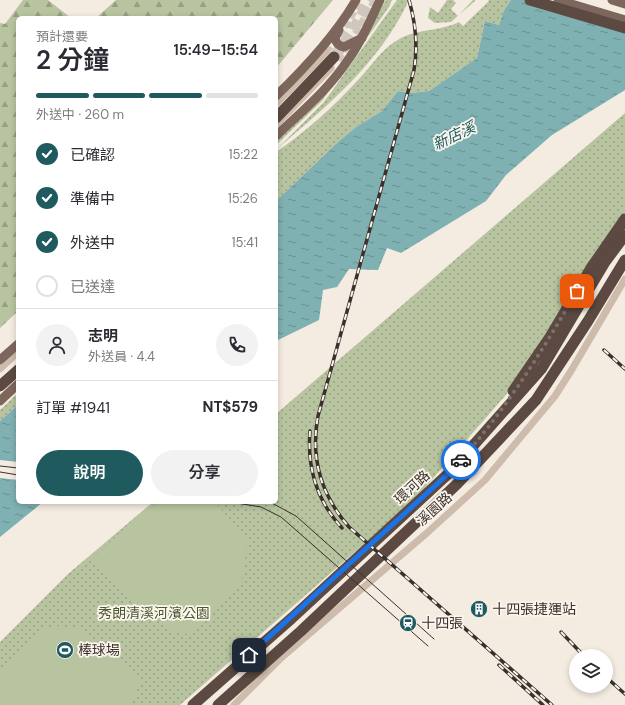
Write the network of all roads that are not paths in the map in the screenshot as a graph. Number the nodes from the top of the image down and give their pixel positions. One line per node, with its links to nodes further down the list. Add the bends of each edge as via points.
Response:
1 (356, 0): 7 (main road)
2 (380, 0): 12 (main road)
3 (530, 0): 8 (highway)
4 (558, 0): 9 (main road)
5 (612, 0): 6 (main road)
6 (625, 4)
7 (348, 14): 12 (main road, via 335,38 336,43 344,47); 14 (main road, via 307,66)
8 (583, 16): 10 (highway); 11 (highway)
9 (625, 20)
10 (625, 28)
11 (625, 32)
12 (363, 37): 19 (main road, via 348,61 326,87)
13 (332, 56): 15 (street); 16 (highway); 17 (highway); 18 (street)
14 (278, 94)
15 (278, 102)
16 (278, 110)
17 (278, 116)
18 (278, 123)
19 (278, 134)
20 (625, 219): 36 (highway, via 591,268 539,354)
21 (625, 235): 36 (highway, 環河路, via 605,262 542,368)
22 (625, 260): 38 (highway, 環河路, via 536,400 457,484 301,631)
23 (625, 279): 39 (street, 溪園路, via 555,396 485,480 281,658)
24 (16, 346): 26 (main road)
25 (16, 354): 28 (street)
26 (0, 360)
27 (16, 365): 31 (highway)
28 (0, 369)
29 (16, 372): 32 (highway)
30 (16, 378): 34 (street)
31 (0, 379)
32 (0, 386)
33 (16, 386): 35 (main road)
34 (0, 392)
35 (0, 400)
36 (481, 437): 37 (highway, 環河路, via 448,474)
37 (193, 705)
38 (218, 705)
39 (234, 705)

